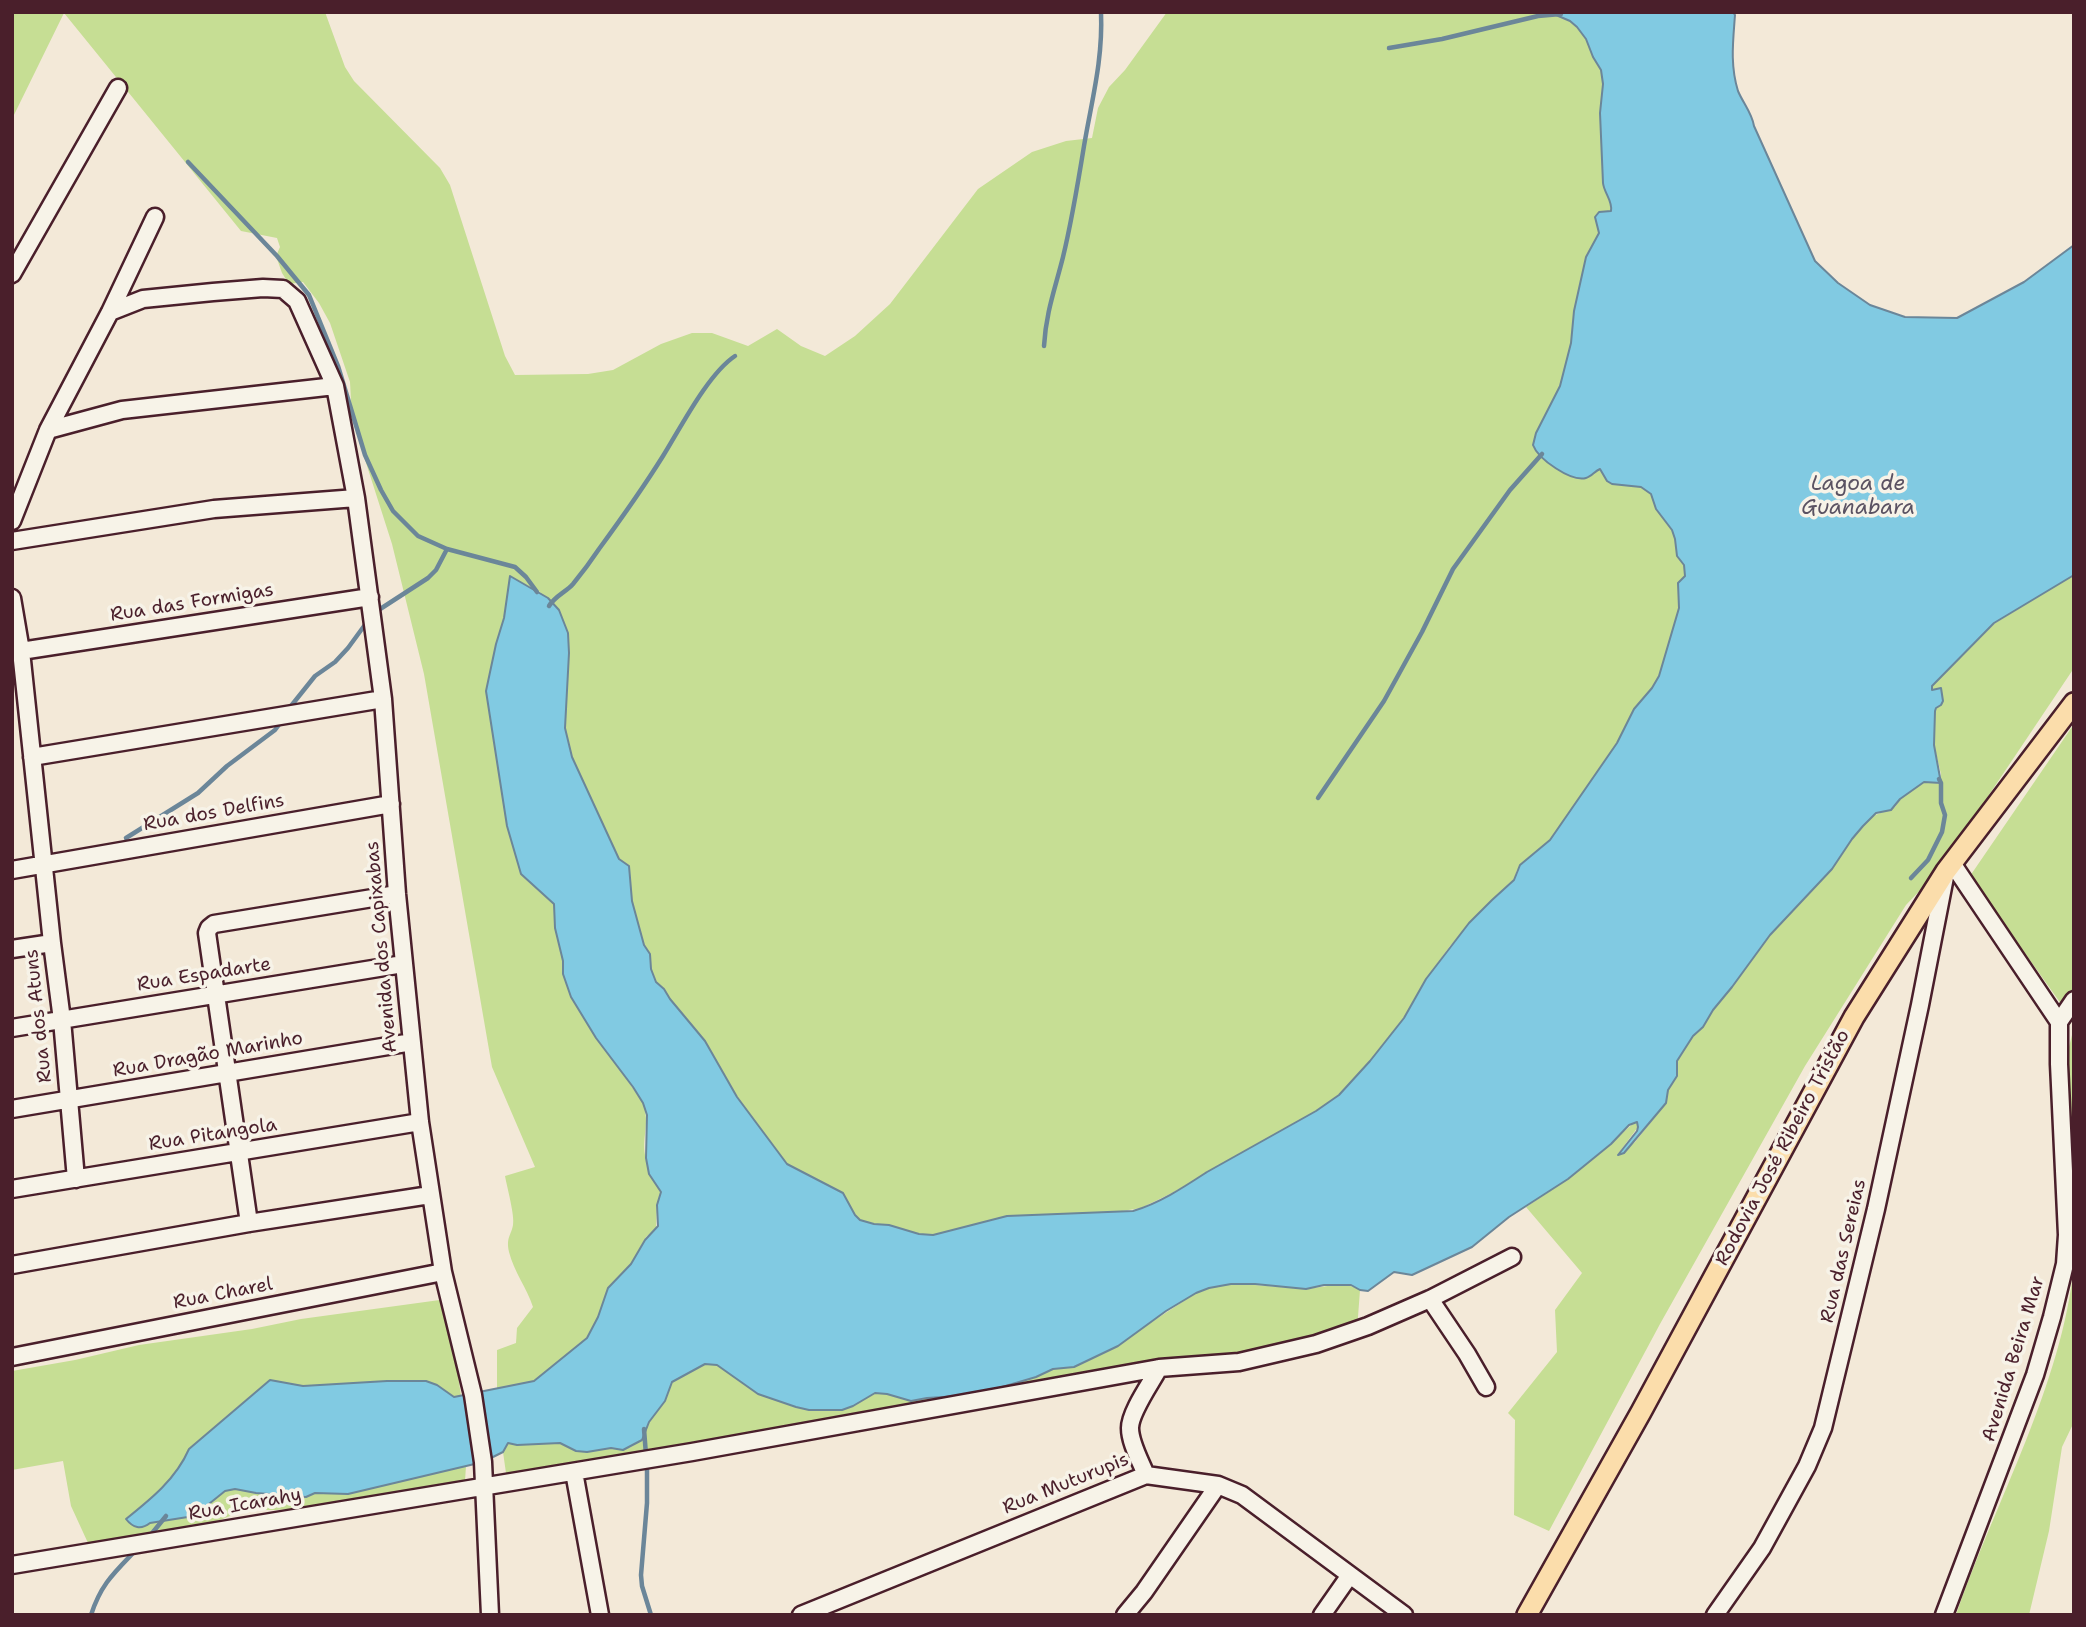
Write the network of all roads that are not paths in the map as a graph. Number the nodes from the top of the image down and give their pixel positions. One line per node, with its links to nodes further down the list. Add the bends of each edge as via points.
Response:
1 (118, 88): 3 (street)
2 (155, 217): 4 (street)
3 (12, 274)
4 (110, 312): 5 (street, Avenida dos Capixabas, via 143,299 283,289 297,301); 6 (street)
5 (335, 386): 6 (street, via 122,410); 7 (street, Avenida dos Capixabas)
6 (48, 430): 8 (street)
7 (356, 498): 9 (street, via 214,509); 10 (street, Avenida dos Capixabas)
8 (12, 521)
9 (12, 541)
10 (370, 597): 12 (street, Rua das Formigas); 13 (street, Avenida dos Capixabas)
11 (12, 598): 12 (street, Rua dos Atuns)
12 (21, 651): 15 (street, Rua dos Atuns)
13 (383, 699): 15 (street); 16 (street, Avenida dos Capixabas)
14 (2074, 703): 18 (main road, Rodovia José Ribeiro Tristão)
15 (32, 757): 17 (street, Rua dos Atuns)
16 (391, 804): 17 (street, Rua dos Delfins); 20 (street, Avenida dos Capixabas)
17 (44, 864): 19 (street, Rua dos Delfins); 21 (street, Rua dos Atuns)
18 (1949, 867): 27 (street); 58 (main road, Rodovia José Ribeiro Tristão, via 1854,1017); 59 (street, Rua das Sereias, via 1823,1428 1808,1466 1762,1548)
19 (12, 870)
20 (397, 894): 23 (street, Avenida dos Capixabas); 24 (street, via 214,924 207,933)
21 (52, 943): 22 (street); 26 (street, Rua dos Atuns)
22 (12, 949)
23 (403, 964): 24 (street, Rua Espadarte); 29 (street, Avenida dos Capixabas)
24 (216, 994): 26 (street, Rua Espadarte); 30 (street)
25 (2074, 1000): 27 (street)
26 (62, 1020): 28 (street, Rua Espadarte); 31 (street, Rua dos Atuns)
27 (2059, 1022): 60 (street, Avenida Beira Mar, via 2065,1265 2035,1375)
28 (12, 1028)
29 (412, 1042): 30 (street, Rua Dragão Marinho); 33 (street, Avenida dos Capixabas)
30 (228, 1073): 31 (street, Rua Dragão Marinho); 34 (street)
31 (69, 1100): 32 (street, Rua Dragão Marinho); 35 (street, Rua dos Atuns)
32 (12, 1109)
33 (420, 1122): 34 (street, Rua Pitangola); 37 (street, Avenida dos Capixabas)
34 (238, 1152): 35 (street, Rua Pitangola); 38 (street)
35 (76, 1179): 36 (street, Rua Pitangola)
36 (12, 1189)
37 (430, 1195): 38 (street); 41 (street, Avenida dos Capixabas)
38 (249, 1223): 40 (street)
39 (1512, 1257): 42 (street, Rua Icarahy)
40 (12, 1265)
41 (443, 1272): 43 (street, Rua Charel); 49 (street, Avenida dos Capixabas, via 473,1395)
42 (1430, 1299): 44 (street, Rua Icarahy, via 1316,1345 1239,1362); 45 (street)
43 (12, 1357)
44 (1159, 1368): 46 (street, Rua Icarahy); 47 (street, via 1131,1419 1134,1444)
45 (1486, 1387)
46 (574, 1472): 49 (street, Rua Icarahy); 53 (street)
47 (1146, 1475): 48 (street, Rua Muturupis); 54 (street, Rua Muturupis)
48 (1218, 1485): 51 (street, Rua Muturupis, via 1260,1507); 55 (street)
49 (485, 1486): 50 (street, Rua Icarahy); 52 (street, Avenida dos Capixabas)
50 (12, 1565)
51 (1350, 1575): 56 (street); 57 (street, Rua Muturupis)
52 (490, 1615)
53 (600, 1615)
54 (801, 1615)
55 (1125, 1615)
56 (1322, 1615)
57 (1404, 1615)
58 (1527, 1615)
59 (1715, 1615)
60 (1944, 1615)

